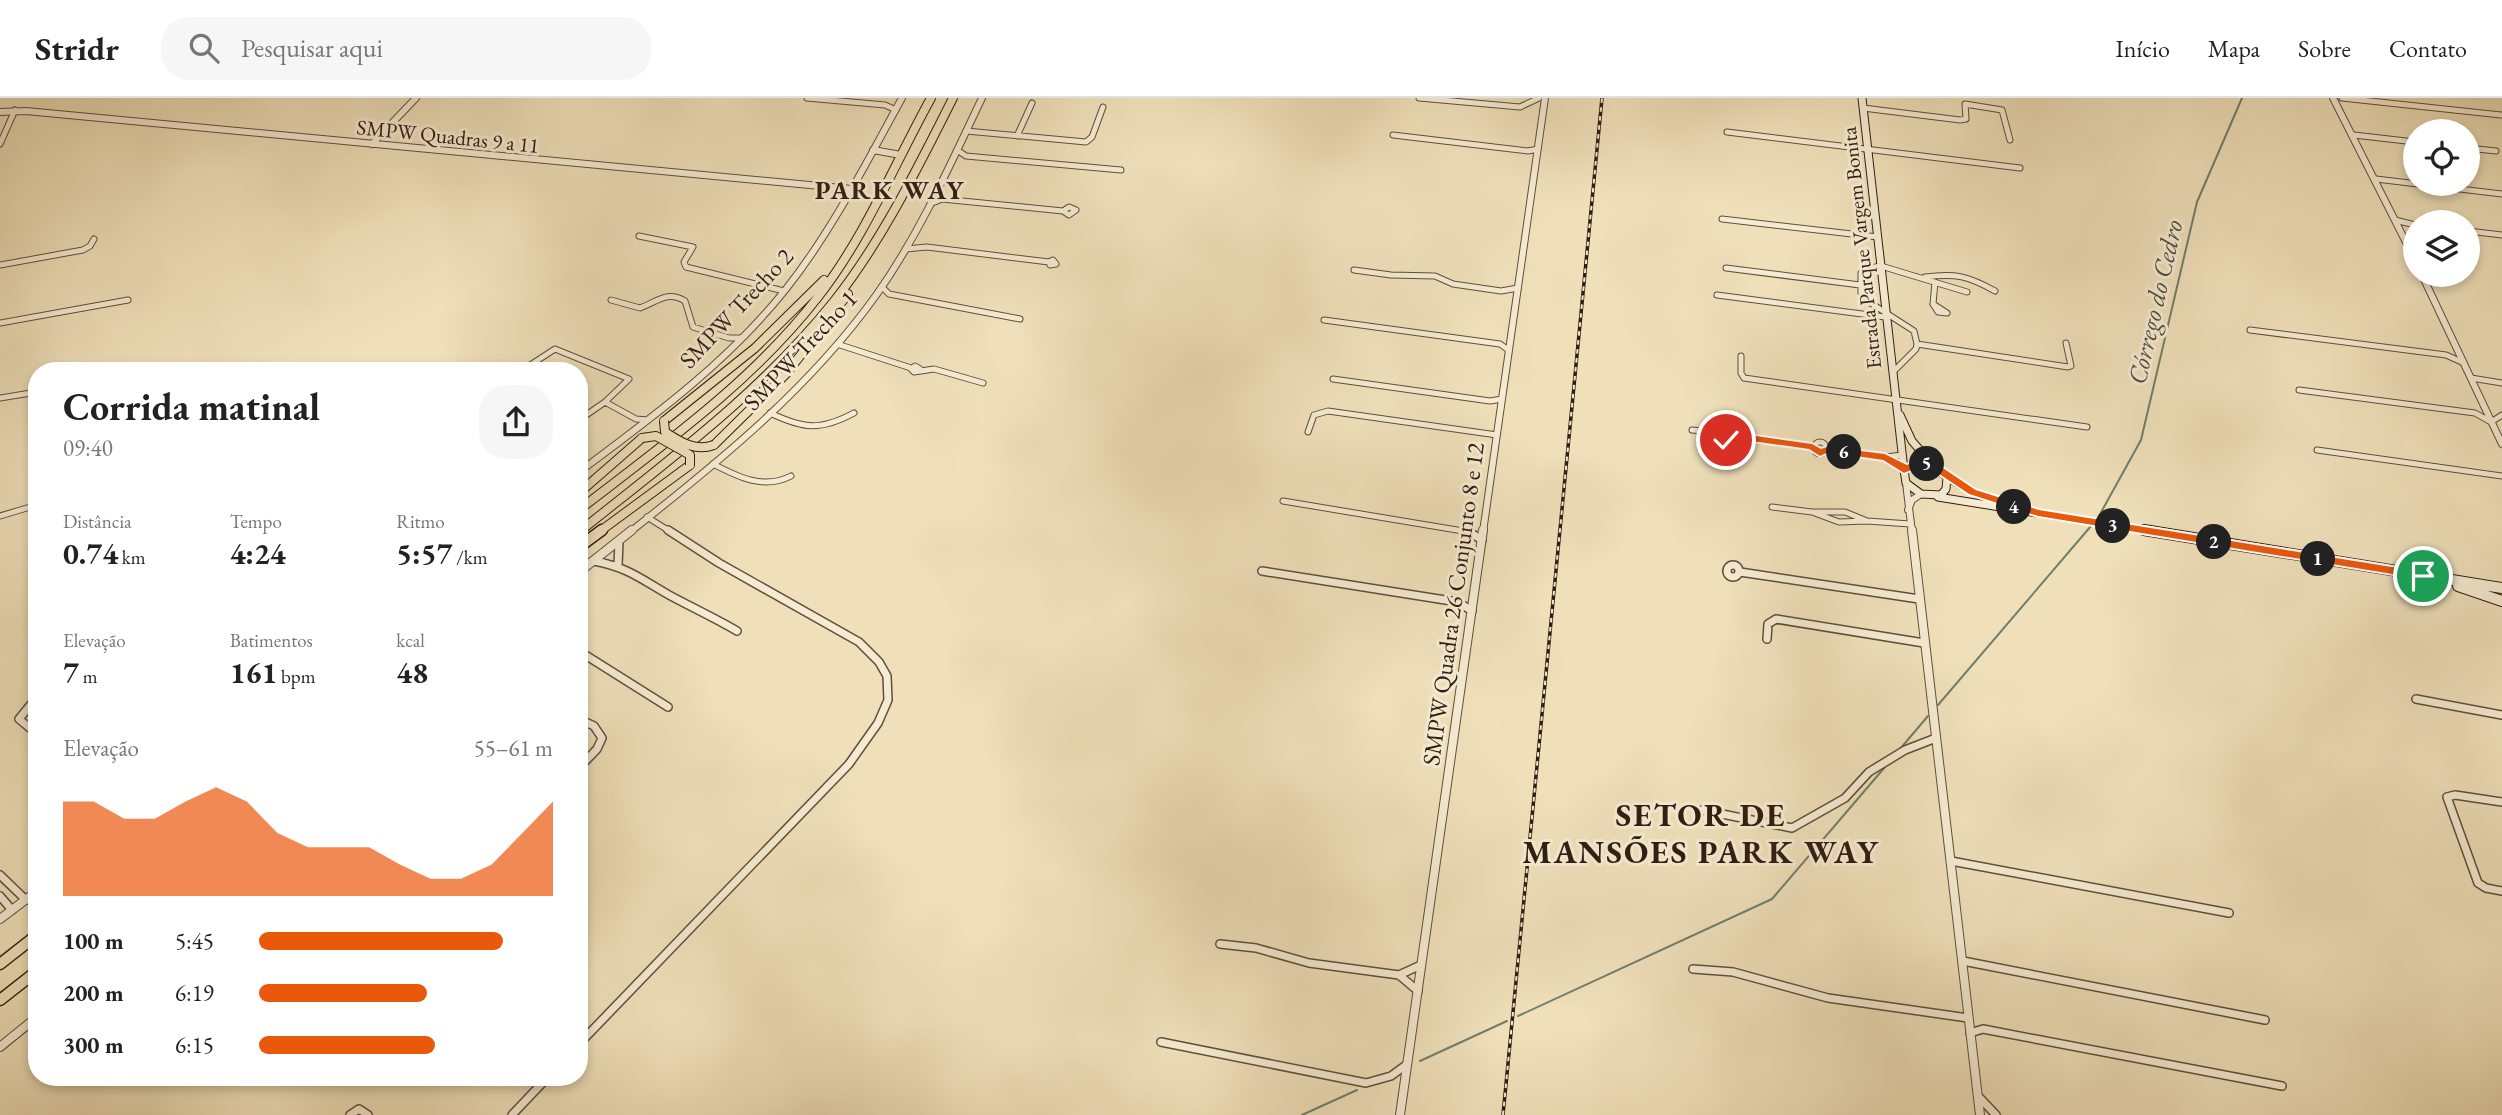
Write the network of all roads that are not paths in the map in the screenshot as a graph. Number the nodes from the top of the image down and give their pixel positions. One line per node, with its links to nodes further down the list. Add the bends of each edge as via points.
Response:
1 (416, 98): 29 (street)
2 (807, 98): 14 (street)
3 (931, 98): 36 (highway)
4 (953, 98): 63 (highway)
5 (982, 98): 21 (street, SMPW Trecho 1)
6 (1419, 98): 7 (street, via 1520,107)
7 (1539, 98)
8 (1545, 98): 35 (street, SMPW Quadra 26 Conjunto 8 e 12)
9 (1862, 98): 16 (main road, Estrada Parque Vargem Bonita)
10 (2333, 98): 24 (street)
11 (2342, 98): 20 (street)
12 (901, 100): 14 (street); 18 (street, SMPW Trecho 2)
13 (1032, 103): 25 (street)
14 (885, 105): 18 (street)
15 (1103, 107): 25 (street, via 1086,142)
16 (1863, 108): 26 (street, via 1961,120 1966,119 1965,104 1995,107 2002,110); 33 (main road, Estrada Parque Vargem Bonita)
17 (15, 110): 19 (street, SMPW Quadras 9 a 11); 28 (street); 29 (street, SMPW Quadras 9 a 11)
18 (896, 110): 31 (street, SMPW Trecho 2)
19 (0, 112)
20 (2502, 114)
21 (967, 131): 25 (street); 32 (street, SMPW Trecho 1)
22 (1727, 132): 33 (street)
23 (1393, 135): 35 (street)
24 (2354, 135): 27 (street); 42 (street)
25 (1017, 136)
26 (2010, 140)
27 (2403, 141)
28 (0, 144)
29 (372, 144): 43 (street, SMPW Quadras 9 a 11)
30 (2480, 149): 34 (street)
31 (873, 150): 36 (street); 43 (street, SMPW Trecho 2)
32 (957, 150): 37 (street); 39 (street, SMPW Trecho 1)
33 (1868, 150): 40 (street); 58 (main road, Estrada Parque Vargem Bonita)
34 (2499, 150): 38 (street)
35 (1537, 153): 76 (street, SMPW Quadra 26 Conjunto 8 e 12)
36 (901, 155): 68 (highway)
37 (964, 155): 39 (street); 41 (street)
38 (2502, 155)
39 (952, 159): 44 (street, SMPW Trecho 1)
40 (2020, 167)
41 (1121, 170)
42 (2376, 180): 45 (street); 50 (street)
43 (852, 189): 75 (street, SMPW Trecho 2)
44 (936, 191): 46 (street); 47 (street, SMPW Trecho 1)
45 (2502, 194)
46 (942, 199): 47 (street); 48 (street)
47 (929, 205): 59 (street, SMPW Trecho 1)
48 (1062, 211)
49 (1722, 219): 58 (street)
50 (2395, 219): 51 (street); 53 (street)
51 (2403, 221)
52 (2403, 227): 53 (street)
53 (2399, 228): 57 (street)
54 (2480, 232): 55 (street)
55 (2502, 235)
56 (639, 236): 75 (street, via 693,247 684,262 686,267)
57 (2403, 236)
58 (1878, 237): 66 (main road, Estrada Parque Vargem Bonita)
59 (912, 238): 61 (street); 62 (street, SMPW Trecho 1)
60 (94, 239): 65 (street, via 83,250)
61 (927, 247): 62 (street); 64 (street)
62 (906, 249): 73 (street, SMPW Trecho 1)
63 (868, 255): 68 (highway, bridge, via 854,285 806,350 743,420 714,445 699,450 665,432 664,421 755,348); 158 (highway, via 834,302 763,381)
64 (1049, 262)
65 (0, 265)
66 (1881, 265): 70 (street); 72 (street, via 1861,272); 87 (main road, Estrada Parque Vargem Bonita)
67 (1726, 268): 72 (street)
68 (838, 269): 149 (highway, via 787,333 735,383)
69 (1354, 271): 78 (street, via 1435,276)
70 (1922, 277): 71 (street); 77 (street, via 1969,277)
71 (1935, 282): 79 (street); 86 (street)
72 (1860, 285): 87 (street, via 1866,300)
73 (882, 287): 80 (street); 82 (street, SMPW Trecho 1)
74 (2428, 287): 99 (street)
75 (787, 288): 93 (street, SMPW Trecho 2)
76 (1518, 288): 78 (street); 83 (street, SMPW Quadra 26 Conjunto 8 e 12)
77 (1995, 290)
78 (1504, 292): 83 (street)
79 (1967, 292)
80 (889, 293): 82 (street); 88 (street)
81 (1717, 295): 87 (street)
82 (876, 296): 95 (street, SMPW Trecho 1)
83 (1517, 297): 98 (street, SMPW Quadra 26 Conjunto 8 e 12)
84 (128, 300): 90 (street)
85 (611, 300): 92 (street, via 640,308 659,296 673,295 684,300 693,327)
86 (1933, 304)
87 (1886, 316): 96 (street, via 1914,331); 106 (main road, Estrada Parque Vargem Bonita)
88 (1020, 319)
89 (1324, 320): 98 (street)
90 (0, 323)
91 (2250, 330): 100 (street)
92 (729, 338): 93 (street); 97 (street)
93 (742, 338): 97 (street, SMPW Trecho 2)
94 (2066, 343): 96 (street, via 2068,367)
95 (837, 344): 109 (street, via 911,368); 120 (street, SMPW Trecho 1)
96 (1917, 344): 106 (street)
97 (735, 345): 126 (street, SMPW Trecho 2)
98 (1504, 347): 115 (street, SMPW Quadra 26 Conjunto 8 e 12)
99 (2457, 349): 100 (street); 105 (street)
100 (2446, 355): 105 (street)
101 (1741, 356): 113 (street, via 1744,378)
102 (533, 362): 103 (street, via 557,350)
103 (587, 362)
104 (588, 362): 117 (street, via 629,379)
105 (2464, 363): 107 (street)
106 (1893, 372): 113 (main road, Estrada Parque Vargem Bonita)
107 (2471, 378): 110 (street); 119 (street)
108 (1333, 379): 116 (street)
109 (983, 383)
110 (2502, 383)
111 (2299, 390): 122 (street)
112 (28, 393): 114 (street)
113 (1896, 397): 129 (street); 135 (main road, Estrada Parque Vargem Bonita); 139 (main road, Estrada Parque Vargem Bonita, via 1912,441)
114 (0, 398)
115 (1502, 399): 116 (street); 118 (street, SMPW Quadra 26 Conjunto 8 e 12)
116 (1490, 401): 118 (street)
117 (605, 402): 123 (street); 125 (street)
118 (1501, 407): 132 (street, SMPW Quadra 26 Conjunto 8 e 12)
119 (2485, 408): 122 (street); 124 (street); 127 (street)
120 (770, 413): 121 (street, via 814,428 832,425); 137 (street, SMPW Trecho 1)
121 (854, 413)
122 (2475, 413): 127 (street)
123 (588, 414)
124 (2502, 415): 127 (street)
125 (636, 419): 126 (street); 128 (street)
126 (648, 420): 128 (street, SMPW Trecho 2)
127 (2491, 422): 133 (street)
128 (638, 427): 138 (street, SMPW Trecho 2)
129 (2087, 427)
130 (1692, 430): 136 (street, via 1721,433 1726,440 1735,436 1812,447 1819,443 1827,449)
131 (1308, 432): 132 (street, via 1314,415 1328,411)
132 (1497, 435): 156 (street, SMPW Quadra 26 Conjunto 8 e 12)
133 (2502, 444)
134 (2317, 450): 141 (street)
135 (1902, 454): 136 (street); 140 (main road, Estrada Parque Vargem Bonita)
136 (1885, 457): 140 (street)
137 (713, 464): 142 (street, via 750,481 775,484); 155 (street, SMPW Trecho 1)
138 (588, 465)
139 (1933, 465): 140 (main road); 143 (main road)
140 (1904, 468): 144 (main road)
141 (2501, 475)
142 (791, 476)
143 (1947, 477): 147 (main road, via 1947,488); 153 (main road, via 1985,498)
144 (1906, 483): 146 (main road); 152 (street)
145 (588, 485): 160 (highway, bridge, via 642,438 656,436 692,457 690,465)
146 (1921, 494): 147 (main road); 152 (street)
147 (1938, 497): 153 (main road)
148 (1283, 501): 159 (street)
149 (588, 503)
150 (1772, 507): 157 (street, via 1812,512 1834,521)
151 (28, 508): 154 (street)
152 (1908, 510): 157 (street)
153 (2038, 513): 168 (main road)
154 (0, 516)
155 (647, 517): 162 (street, SMPW Trecho 1); 212 (street, via 859,642 887,675 887,704 849,764)
156 (1484, 524): 159 (street); 161 (street, SMPW Quadra 26 Conjunto 8 e 12)
157 (1910, 524): 171 (street)
158 (588, 525)
159 (1465, 530): 161 (street)
160 (588, 540)
161 (1482, 540): 170 (street, SMPW Quadra 26 Conjunto 8 e 12)
162 (619, 542): 163 (street, SMPW Trecho 1); 165 (street)
163 (594, 561): 164 (street, SMPW Trecho 1); 165 (street)
164 (588, 565)
165 (618, 565): 175 (street)
166 (1262, 570): 173 (street)
167 (1740, 572): 171 (street)
168 (2423, 576): 169 (main road); 172 (main road)
169 (2502, 588)
170 (1474, 597): 173 (street); 174 (street, SMPW Quadra 26 Conjunto 8 e 12)
171 (1919, 599): 177 (street)
172 (2502, 601)
173 (1458, 602): 174 (street)
174 (1472, 611): 201 (street, SMPW Quadra 26 Conjunto 8 e 12)
175 (737, 631)
176 (1767, 639): 177 (street, via 1768,624 1776,619)
177 (1924, 643): 185 (street)
178 (588, 657): 180 (street)
179 (2416, 699): 182 (street)
180 (668, 707)
181 (28, 708): 184 (street, via 19,719)
182 (2502, 715)
183 (588, 723): 186 (street, via 602,738)
184 (28, 726)
185 (1936, 738): 188 (street, via 1869,772 1845,798 1792,828); 189 (street)
186 (588, 758)
187 (2502, 802): 191 (street, via 2447,797 2478,883)
188 (1702, 810)
189 (1951, 861): 195 (street); 199 (street)
190 (0, 875): 193 (street)
191 (2502, 891)
192 (0, 896): 194 (street)
193 (26, 900): 194 (street)
194 (12, 910): 196 (street)
195 (2229, 913)
196 (0, 919)
197 (28, 942): 200 (highway)
198 (1220, 944): 203 (street)
199 (1963, 961): 207 (street); 208 (street)
200 (0, 964)
201 (1422, 965): 203 (street); 205 (street, SMPW Quadra 26 Conjunto 8 e 12)
202 (1693, 969): 207 (street, via 1733,972 1828,998)
203 (1399, 975): 205 (street)
204 (28, 978): 206 (highway)
205 (1418, 991): 215 (street, SMPW Quadra 26 Conjunto 8 e 12)
206 (0, 1000)
207 (1968, 1017): 210 (street); 211 (street)
208 (2264, 1020)
209 (28, 1024): 214 (street)
210 (1983, 1030): 211 (street); 218 (street)
211 (1970, 1033): 220 (street)
212 (588, 1035)
213 (1161, 1042): 216 (street, via 1356,1082)
214 (0, 1047)
215 (1406, 1065): 216 (street); 219 (street, SMPW Quadra 26 Conjunto 8 e 12)
216 (1391, 1076): 219 (street)
217 (539, 1086): 223 (street)
218 (2282, 1086)
219 (1404, 1088): 224 (street, SMPW Quadra 26 Conjunto 8 e 12)
220 (1978, 1096): 225 (street); 226 (street)
221 (350, 1115): 222 (street, via 359,1109)
222 (368, 1115)
223 (512, 1115)
224 (1400, 1115)
225 (1980, 1115)
226 (1996, 1115)

